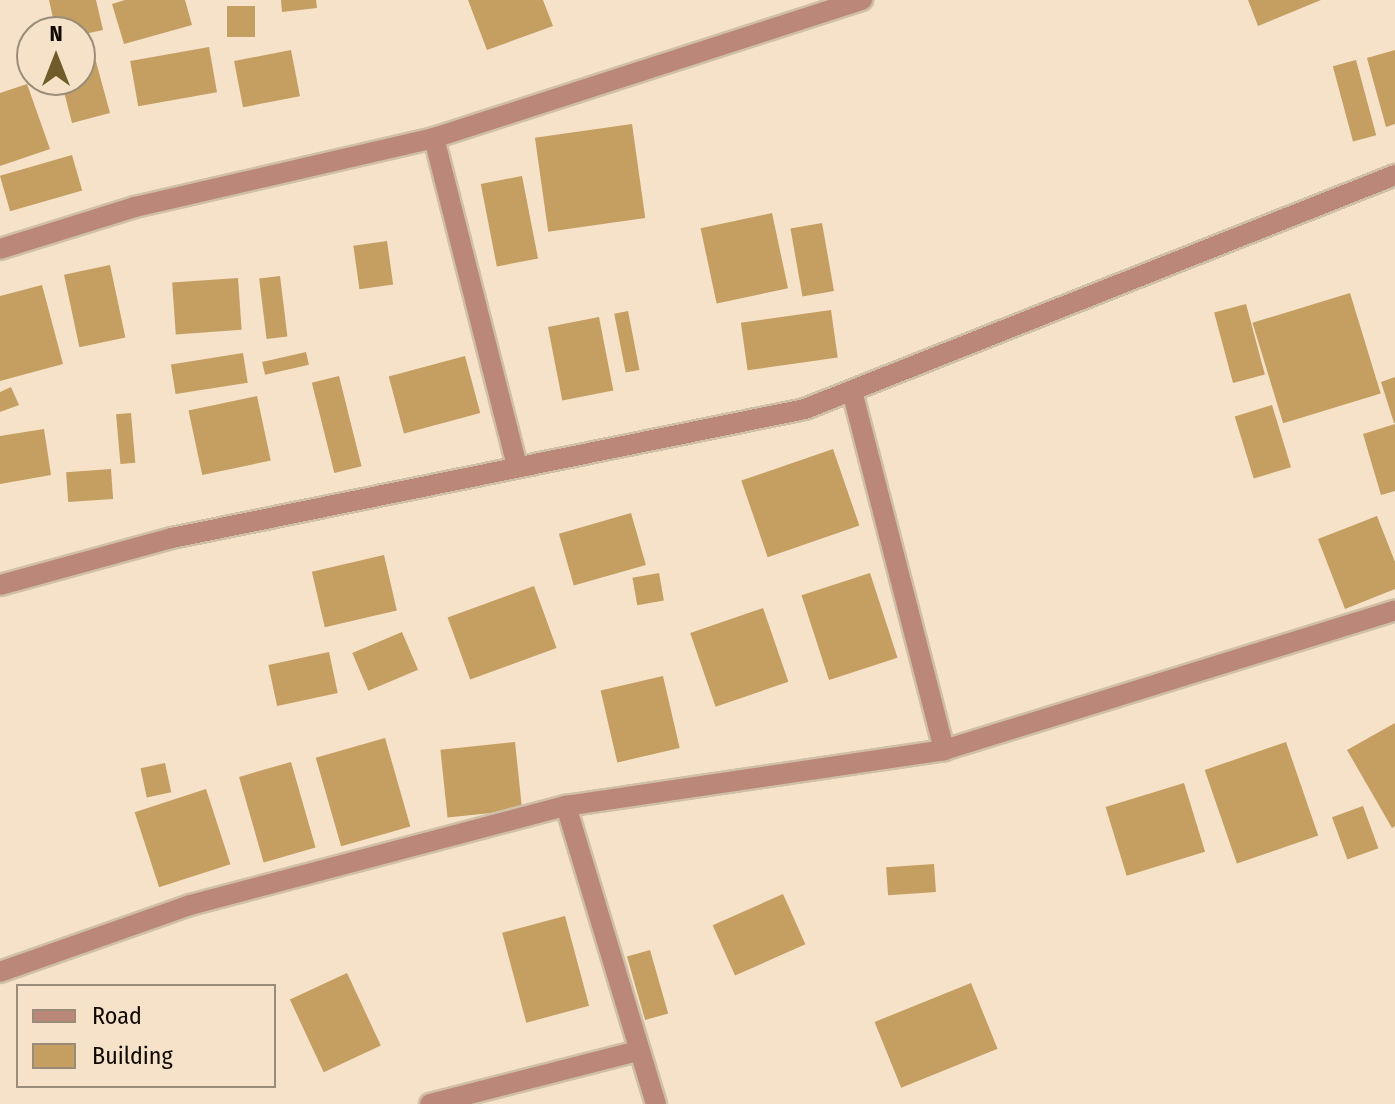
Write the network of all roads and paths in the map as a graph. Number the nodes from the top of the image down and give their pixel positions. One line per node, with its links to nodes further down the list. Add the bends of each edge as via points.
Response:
1 (862, 0): 2 (street)
2 (434, 138): 4 (street, via 135,207); 6 (street)
3 (1395, 175): 5 (street)
4 (0, 249)
5 (852, 391): 6 (street, via 805,409); 9 (street)
6 (517, 467): 7 (street, via 172,538)
7 (0, 585)
8 (1395, 610): 9 (street)
9 (944, 750): 10 (street)
10 (566, 806): 11 (street, via 190,905); 12 (street)
11 (0, 972)
12 (638, 1051): 13 (street); 14 (street)
13 (430, 1104)
14 (656, 1104)

